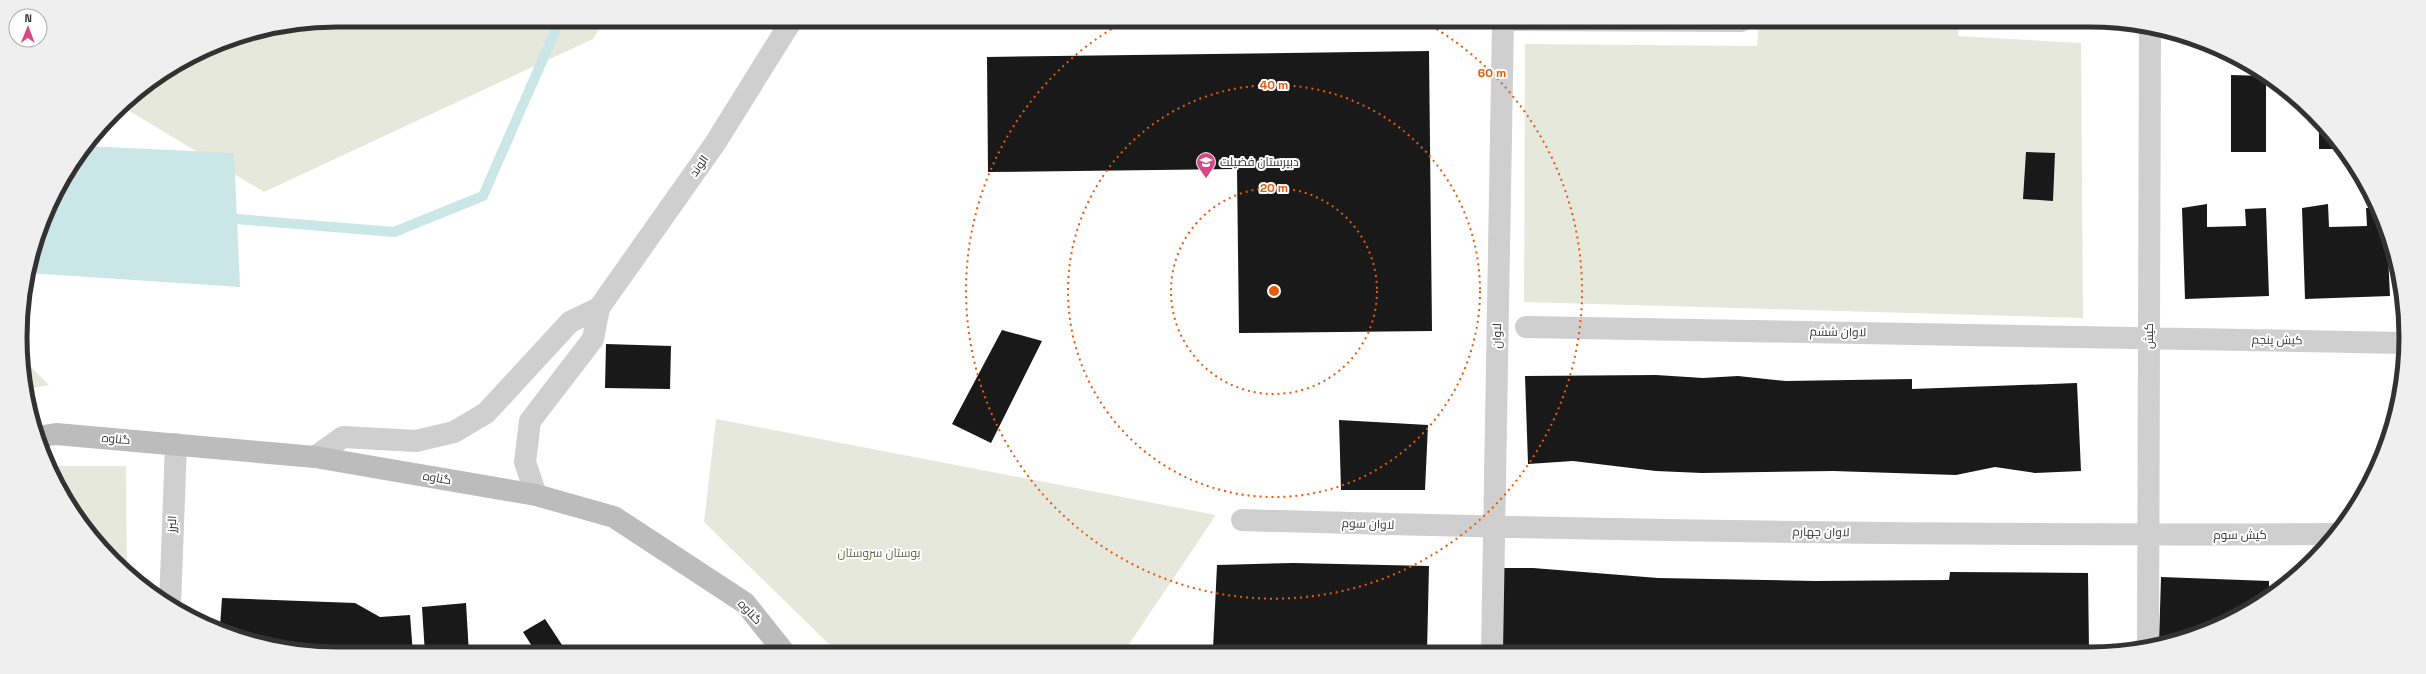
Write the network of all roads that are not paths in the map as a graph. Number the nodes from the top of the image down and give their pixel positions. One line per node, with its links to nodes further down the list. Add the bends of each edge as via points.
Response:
1 (788, 27): 4 (street, الوند, via 714,145)
2 (1503, 27): 13 (street, لاوان)
3 (2150, 33): 6 (street, کیش)
4 (599, 308): 10 (street, via 570,322 486,413 454,432 416,441 343,437); 11 (street, via 593,339 530,421 525,462)
5 (1526, 327): 6 (street, لاوان ششم)
6 (2149, 337): 7 (street, کیش پنجم); 15 (street, کیش)
7 (2399, 342)
8 (43, 435): 9 (main road, گناوه, via 56,434)
9 (176, 444): 10 (main road, گناوه); 16 (street, البرز)
10 (315, 457): 11 (main road, گناوه)
11 (536, 495): 18 (main road, گناوه, via 614,517 745,603)
12 (1242, 520): 13 (street, لاوان سوم)
13 (1494, 528): 15 (street, لاوان چهارم); 19 (street, لاوان)
14 (2328, 534): 15 (street, کیش سوم)
15 (2148, 535): 17 (street, کیش)
16 (170, 598)
17 (2148, 641)
18 (780, 647)
19 (1492, 647)

